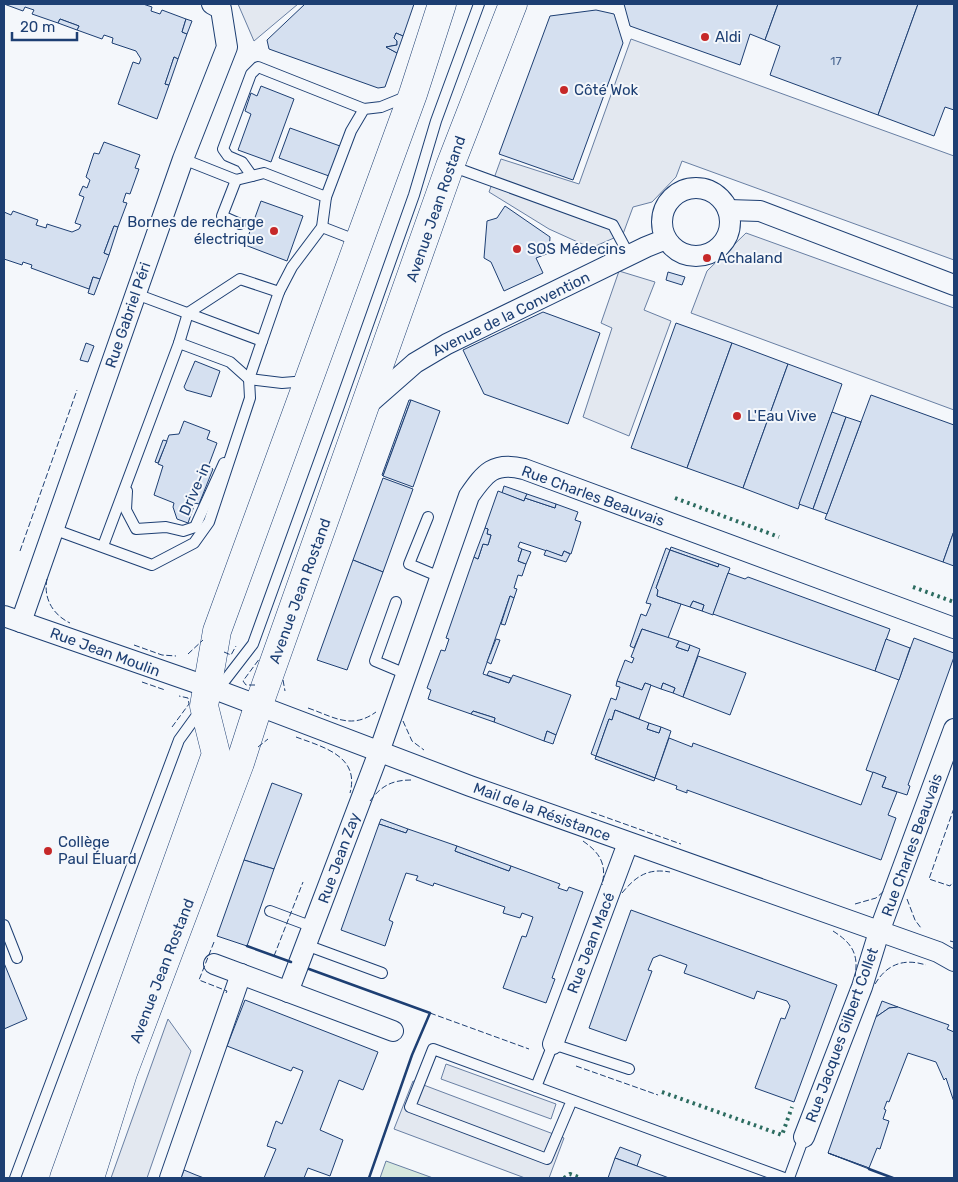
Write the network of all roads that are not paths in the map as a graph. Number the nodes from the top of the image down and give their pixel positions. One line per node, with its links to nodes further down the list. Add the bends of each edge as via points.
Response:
1 (442, 4): 5 (main road, Avenue Jean Rostand)
2 (479, 4): 37 (lane, via 253,644)
3 (513, 4): 8 (main road, Avenue Jean Rostand)
4 (221, 5): 7 (street, Rue Gabriel Péri, via 227,47)
5 (413, 94): 6 (lane, via 381,107); 16 (main road, Avenue Jean Rostand)
6 (364, 108): 9 (lane, via 258,67 251,74 224,149 228,156 242,162); 11 (lane, via 351,132)
7 (183, 159): 10 (lane); 20 (street, Rue Gabriel Péri)
8 (450, 166): 17 (lane, via 613,225); 26 (main road, Avenue Jean Rostand)
9 (252, 176): 10 (lane); 11 (lane, via 264,173)
10 (236, 180): 13 (lane, via 222,216)
11 (326, 197): 14 (lane)
12 (728, 210): 15 (street, via 730,220 725,240 709,254 690,256 680,253); 15 (street, via 716,194 707,190 692,189 678,193 663,214); 18 (street, via 760,211)
13 (240, 224)
14 (322, 227): 16 (lane); 19 (lane, via 292,267)
15 (666, 239): 17 (street, Avenue de la Convention)
16 (359, 241): 25 (main road, Avenue Jean Rostand)
17 (629, 255): 26 (street, Avenue de la Convention, via 447,344 423,358)
18 (954, 285)
19 (279, 292): 21 (lane, via 240,279); 22 (lane)
20 (136, 294): 21 (lane); 30 (street, Rue Gabriel Péri)
21 (188, 313): 22 (lane); 23 (lane)
22 (262, 341): 24 (lane)
23 (179, 343): 24 (lane, via 230,362); 28 (lane)
24 (249, 379): 25 (lane, via 282,383); 27 (lane, via 250,398)
25 (308, 381): 37 (main road, Avenue Jean Rostand, via 217,631)
26 (366, 406): 38 (main road, Avenue Jean Rostand)
27 (234, 445): 28 (lane, Drive-in, via 195,527 183,531 166,527 136,529 126,510); 31 (lane, via 209,522 194,543 152,565)
28 (128, 480): 31 (lane)
29 (428, 517): 32 (lane, via 409,564)
30 (53, 530): 31 (lane); 34 (street, Rue Gabriel Péri)
31 (103, 546)
32 (440, 577): 35 (street, Rue Charles Beauvais, via 469,496 483,475 506,465); 36 (street, Rue Charles Beauvais)
33 (396, 602): 36 (lane, via 375,661)
34 (12, 619): 37 (street, Rue Jean Moulin)
35 (954, 628)
36 (406, 674): 40 (street, Rue Charles Beauvais)
37 (209, 695): 38 (street, Mail de la Résistance); 58 (lane, via 179,740); 59 (main road, Avenue Jean Rostand, via 216,754)
38 (258, 706): 40 (street, Mail de la Résistance); 60 (main road, Avenue Jean Rostand, via 240,763 123,1073)
39 (954, 730): 44 (street, Rue Charles Beauvais)
40 (379, 752): 41 (street, Mail de la Résistance); 45 (street, Rue Jean Zay)
41 (628, 843): 44 (street, Mail de la Résistance); 53 (street, Rue Jean Macé)
42 (270, 911): 45 (lane)
43 (4, 925): 46 (lane)
44 (879, 932): 47 (street, Mail de la Résistance, via 938,952); 57 (street, Rue Jacques Gilbert Collet, via 862,987)
45 (310, 936): 49 (lane); 51 (street, Rue Jean Zay)
46 (17, 958)
47 (954, 961)
48 (214, 964): 50 (street)
49 (382, 973)
50 (241, 974): 51 (street); 61 (street)
51 (288, 992): 52 (street)
52 (393, 1031)
53 (553, 1044): 54 (lane); 55 (lane)
54 (629, 1069)
55 (536, 1087): 56 (lane); 56 (lane, via 433,1049 410,1107 547,1159)
56 (572, 1100): 62 (lane)
57 (804, 1138): 63 (lane)
58 (15, 1178)
59 (64, 1178)
60 (90, 1178)
61 (170, 1178)
62 (784, 1178)
63 (789, 1178)

